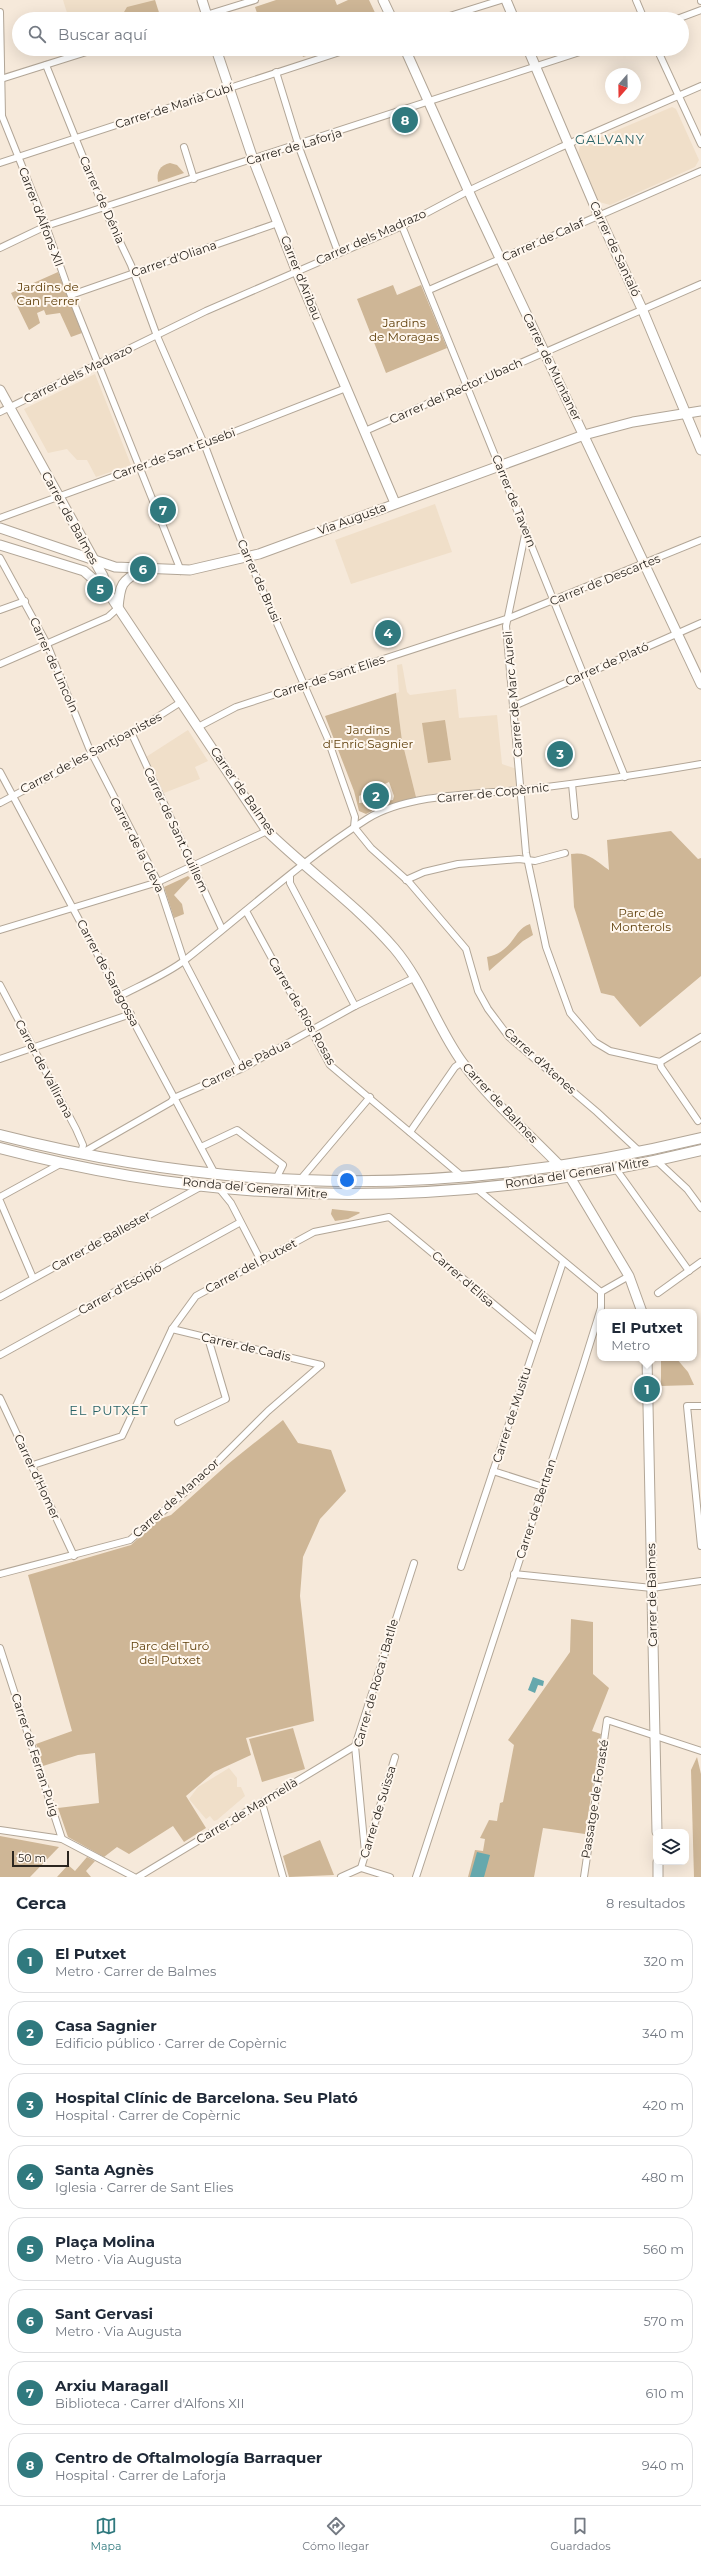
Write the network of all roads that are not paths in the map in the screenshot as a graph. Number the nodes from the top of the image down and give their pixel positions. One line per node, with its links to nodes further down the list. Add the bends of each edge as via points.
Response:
1 (202, 0): 9 (main road)
2 (255, 0): 10 (street)
3 (383, 0): 11 (main road)
4 (501, 0): 12 (street)
5 (506, 0): 13 (main road)
6 (636, 0): 14 (street)
7 (701, 10): 15 (street)
8 (0, 12): 26 (street, Carrer d'Alfons XII)
9 (206, 12)
10 (221, 12)
11 (389, 12)
12 (462, 12)
13 (511, 12)
14 (641, 12)
15 (689, 15)
16 (74, 56): 23 (street)
17 (218, 56): 28 (main road, Carrer d'Aribau)
18 (327, 56): 25 (street, Carrer de Marià Cubí)
19 (408, 56): 30 (main road, Carrer de Muntaner)
20 (531, 56): 24 (main road, Carrer de Santaló)
21 (567, 56): 24 (street, Carrer de Laforja)
22 (660, 56): 29 (street)
23 (46, 65): 26 (street); 31 (street, Carrer de Dénia)
24 (536, 66): 30 (street, Carrer de Laforja); 32 (main road, Carrer de Santaló)
25 (276, 72): 28 (street, Carrer de Marià Cubí); 34 (street)
26 (1, 79): 36 (street, Carrer d'Alfons XII, via 2,114)
27 (701, 86): 29 (street, Carrer dels Madrazo)
28 (228, 88): 31 (street, Carrer de Marià Cubí); 37 (main road, Carrer d'Aribau)
29 (678, 96): 32 (street, Carrer dels Madrazo); 33 (street)
30 (428, 103): 34 (street, Carrer de Laforja); 41 (main road, Carrer de Muntaner)
31 (75, 139): 36 (street, Carrer de Marià Cubí); 42 (street, Carrer de Dénia)
32 (569, 144): 41 (street, Carrer dels Madrazo); 43 (main road, Carrer de Santaló)
33 (701, 144)
34 (299, 145): 37 (street, Carrer de Laforja); 48 (street)
35 (184, 147): 40 (street)
36 (19, 157): 38 (street, Carrer de Marià Cubí); 45 (street, Carrer d'Alfons XII)
37 (253, 159): 40 (street, Carrer de Laforja); 44 (main road, Carrer d'Aribau)
38 (0, 163)
39 (701, 172): 43 (street, Carrer de Calaf)
40 (194, 179): 42 (street, Carrer de Laforja)
41 (468, 191): 46 (street, Carrer dels Madrazo); 49 (main road, Carrer de Muntaner)
42 (104, 208): 45 (street, Carrer de Laforja); 51 (street, Carrer de Dénia)
43 (599, 216): 49 (street, Carrer de Calaf); 55 (main road, Carrer de Santaló)
44 (278, 223): 50 (main road, Carrer d'Aribau); 51 (street, Carrer d'Oliana)
45 (46, 226): 47 (street, Carrer de Laforja); 54 (street, Carrer d'Alfons XII)
46 (402, 226): 48 (street, Carrer dels Madrazo); 53 (street, Carrer de Tavern)
47 (0, 248)
48 (338, 252): 50 (street, Carrer dels Madrazo)
49 (500, 259): 53 (street, Carrer de Calaf); 57 (main road, Carrer de Muntaner)
50 (296, 270): 56 (street, Carrer dels Madrazo); 60 (main road, Carrer d'Aribau)
51 (134, 273): 54 (street, Carrer d'Oliana); 56 (street, Carrer de Dénia)
52 (701, 284): 55 (street, Carrer del Rector Ubach)
53 (429, 290): 59 (street, Carrer de Tavern)
54 (71, 295): 58 (street, Carrer d'Alfons XII)
55 (643, 311): 57 (street, Carrer del Rector Ubach); 65 (main road, Carrer de Santaló)
56 (157, 336): 58 (street, Carrer dels Madrazo); 68 (street, Carrer de Brusi)
57 (544, 351): 59 (street, Carrer del Rector Ubach); 67 (main road, Carrer de Muntaner)
58 (98, 364): 62 (street, Carrer dels Madrazo); 71 (street, Carrer d'Alfons XII)
59 (468, 386): 66 (street, Carrer del Rector Ubach); 70 (street, Carrer de Tavern)
60 (346, 388): 66 (main road, Carrer d'Aribau); 68 (street, Carrer de Sant Eusebi)
61 (0, 390): 62 (main road, Carrer de Balmes)
62 (9, 407): 64 (street, Carrer dels Madrazo); 72 (main road, Carrer de Balmes)
63 (701, 411): 65 (main road, Via Augusta)
64 (0, 412)
65 (685, 413): 67 (main road, Via Augusta, via 633,422); 69 (main road, Carrer de Santaló)
66 (365, 431): 73 (main road, Carrer d'Aribau)
67 (584, 435): 70 (main road, Via Augusta); 82 (main road, Carrer de Muntaner)
68 (204, 444): 71 (street, Carrer de Sant Eusebi); 79 (street, Carrer de Brusi)
69 (701, 450)
70 (499, 465): 73 (main road, Via Augusta); 76 (street, Carrer de Tavern)
71 (139, 466): 72 (street, Carrer de Sant Eusebi); 84 (street, Carrer d'Alfons XII)
72 (58, 498): 74 (street, Carrer de Sant Eusebi); 81 (main road, Carrer de Balmes)
73 (395, 503): 79 (main road, Via Augusta)
74 (0, 518)
75 (0, 528): 81 (main road, Via Augusta)
76 (526, 530): 87 (street, Carrer de Tavern); 90 (street, Carrer de Marc Aureli)
77 (701, 540): 82 (street, Carrer de Descartes)
78 (0, 545): 85 (main road, via 84,571)
79 (248, 557): 84 (main road, Via Augusta); 97 (street, Carrer de Brusi)
80 (0, 558): 86 (street, Carrer de Lincoln)
81 (94, 561): 83 (main road, Via Augusta, via 120,568); 85 (main road, Carrer de Balmes)
82 (645, 564): 87 (street, Carrer de Descartes); 92 (main road, Carrer de Muntaner)
83 (144, 570): 84 (main road, Via Augusta); 88 (main road, via 123,582)
84 (181, 571)
85 (108, 592): 88 (main road, Carrer de Balmes)
86 (25, 601): 89 (street); 93 (street, Carrer de Lincoln)
87 (553, 601): 90 (street, Carrer de Descartes); 95 (street, Carrer de Tavern)
88 (118, 608): 93 (street, via 108,618); 98 (main road, Carrer de Balmes)
89 (0, 610)
90 (509, 618): 97 (street, Carrer de Sant Elies); 99 (street, Carrer de Marc Aureli, via 506,626)
91 (701, 623): 92 (street, Carrer de Plató)
92 (678, 633): 95 (street, Carrer de Plató); 96 (main road, Carrer de Muntaner)
93 (47, 644): 94 (street); 102 (street, Carrer de Lincoln)
94 (0, 664)
95 (584, 674): 99 (street, Carrer de Plató); 105 (street, Carrer de Tavern)
96 (701, 684)
97 (304, 686): 100 (street, Carrer de Sant Elies, via 236,707); 111 (street, Carrer de Brusi, via 333,751 355,816)
98 (181, 702): 100 (main road, Carrer de Balmes); 101 (street, Carrer de les Santjoanistes)
99 (514, 706): 107 (street, Carrer de Marc Aureli)
100 (198, 727): 112 (main road, Carrer de Balmes)
101 (131, 732): 102 (street, Carrer de les Santjoanistes); 116 (street, Carrer de Sant Guillem)
102 (92, 753): 108 (street, Carrer de les Santjoanistes); 119 (street, Carrer de la Gleva)
103 (701, 764): 105 (street, Carrer de Copèrnic)
104 (0, 772): 108 (street, Carrer de Saragossa)
105 (625, 777): 106 (street, Carrer de Copèrnic)
106 (572, 784): 107 (street, Carrer de Copèrnic); 110 (street)
107 (521, 790): 111 (street, Carrer de Copèrnic, via 454,795 397,806); 114 (street, Carrer de Marc Aureli)
108 (12, 796): 109 (street, Carrer de les Santjoanistes); 120 (street, Carrer de Saragossa)
109 (0, 803)
110 (575, 816)
111 (354, 827): 115 (street, Carrer de Copèrnic); 118 (street, Carrer d'Atenes)
112 (267, 831): 115 (main road, Carrer de Balmes); 116 (street)
113 (565, 853): 114 (street)
114 (527, 861): 118 (street, via 519,859 458,864 424,872); 135 (street, Carrer de Marc Aureli, via 546,947 570,1013 595,1042 610,1051)
115 (303, 866): 117 (street, Carrer de Copèrnic); 125 (main road, Carrer de Balmes, via 376,929 395,949)
116 (193, 867): 119 (street); 122 (street, Carrer de Sant Guillem)
117 (290, 877): 121 (street, Carrer de Copèrnic); 128 (street, via 290,883)
118 (406, 880): 146 (street, Carrer d'Atenes, via 466,949 478,991 509,1037)
119 (158, 882): 120 (street); 124 (street, Carrer de la Gleva)
120 (73, 908): 123 (street); 127 (street, Carrer de Saragossa)
121 (246, 911): 122 (street, Carrer de Copèrnic); 130 (street, Carrer de Ríos Rosas)
122 (222, 929): 124 (street, Carrer de Copèrnic)
123 (0, 930)
124 (184, 961): 127 (street, Carrer de Copèrnic); 136 (street, Carrer de la Gleva)
125 (414, 978): 128 (street, Carrer de Pàdua); 134 (main road, Carrer de Balmes)
126 (0, 984): 132 (street, Carrer de Vallirana)
127 (120, 996): 129 (street, Carrer de Saragossa)
128 (355, 1006): 130 (street, Carrer de Pàdua)
129 (131, 1014): 132 (street); 137 (street, Carrer de Saragossa)
130 (312, 1031): 136 (street, Carrer de Pàdua); 138 (street, Carrer de Ríos Rosas, via 330,1065)
131 (701, 1037): 135 (street)
132 (34, 1048): 133 (street); 147 (street, Carrer de Vallirana, via 81,1140)
133 (0, 1060)
134 (462, 1062): 140 (street, via 455,1067); 150 (main road, Carrer de Balmes)
135 (660, 1062): 139 (street, via 660,1066)
136 (240, 1068): 137 (street, Carrer de Pàdua)
137 (174, 1098): 143 (street, Carrer de Saragossa); 147 (street, Carrer de Pàdua)
138 (370, 1098): 140 (street, Carrer de Ríos Rosas); 156 (street)
139 (698, 1121)
140 (410, 1132): 154 (street, Carrer de Ríos Rosas)
141 (0, 1135): 147 (main road, Ronda del General Mitre)
142 (701, 1138): 146 (main road, Ronda del General Mitre)
143 (201, 1147): 152 (street, Carrer de Saragossa); 155 (street, via 237,1130 283,1165)
144 (0, 1148): 149 (main road, Ronda del General Mitre)
145 (701, 1150): 148 (main road, Ronda del General Mitre)
146 (640, 1152): 150 (main road, Ronda del General Mitre)
147 (81, 1154): 149 (main road); 152 (main road, Ronda del General Mitre, via 154,1167)
148 (657, 1161): 151 (main road, Ronda del General Mitre); 162 (street, via 687,1189)
149 (62, 1163): 157 (main road, Ronda del General Mitre, via 141,1178); 160 (street)
150 (560, 1166): 153 (main road); 154 (main road, Ronda del General Mitre)
151 (616, 1169): 153 (main road, Ronda del General Mitre); 168 (street)
152 (215, 1174): 155 (main road, Ronda del General Mitre)
153 (570, 1177): 159 (main road, Ronda del General Mitre); 169 (main road)
154 (464, 1178): 156 (main road, Ronda del General Mitre, via 382,1182); 159 (main road)
155 (276, 1179): 156 (main road, Ronda del General Mitre)
156 (299, 1181)
157 (203, 1185): 158 (main road, Ronda del General Mitre); 170 (street, Carrer de Ballester)
158 (218, 1187): 159 (main road, Ronda del General Mitre, via 349,1195); 164 (street, via 231,1203)
159 (477, 1189): 166 (street)
160 (0, 1197)
161 (0, 1201): 170 (street)
162 (701, 1208)
163 (389, 1217): 165 (street, Carrer del Putxet, via 314,1232); 179 (street, Carrer d'Elisa)
164 (239, 1222): 165 (street); 180 (street, Carrer d'Escipió)
165 (261, 1261): 177 (street, Carrer del Putxet, via 196,1296)
166 (563, 1262): 171 (street); 179 (street, Carrer de Musitu)
167 (701, 1262): 168 (street)
168 (689, 1271): 172 (street)
169 (629, 1276): 171 (street); 175 (main road)
170 (33, 1278): 173 (street, Carrer de Ballester)
171 (601, 1292): 174 (street, Carrer de Bertran)
172 (658, 1293)
173 (0, 1297)
174 (601, 1309)
175 (641, 1309)
176 (597, 1320): 188 (street, Carrer de Bertran)
177 (172, 1329): 178 (street, Carrer de Cadis); 186 (street, Carrer del Putxet, via 122,1436)
178 (208, 1338): 182 (street, Carrer de Cadis); 185 (street, via 226,1399)
179 (536, 1340): 187 (street, Carrer de Musitu)
180 (0, 1355)
181 (647, 1361): 196 (main road, Carrer de Balmes)
182 (321, 1365): 190 (street, Carrer de Manacor, via 268,1411 199,1480 130,1540)
183 (0, 1398): 186 (street, Carrer d'Homer)
184 (701, 1406): 189 (street, via 687,1406)
185 (178, 1422)
186 (33, 1465): 190 (street, Carrer d'Homer)
187 (493, 1470): 188 (street); 192 (street, Carrer de Musitu)
188 (543, 1487): 194 (street, Carrer de Bertran)
189 (701, 1546)
190 (74, 1556): 193 (street, Carrer de Manacor)
191 (414, 1563): 199 (street, Carrer de Roca i Batlle)
192 (461, 1567)
193 (0, 1574)
194 (514, 1574): 196 (street); 214 (street, Carrer de Bertran)
195 (701, 1581): 196 (street)
196 (652, 1588): 198 (main road, Carrer de Balmes)
197 (0, 1648): 205 (street, Carrer de Ferran Puig)
198 (654, 1736): 200 (street); 203 (main road, Carrer de Balmes); 215 (street, Passatge de Forasté, via 607,1720)
199 (356, 1746): 202 (street, Carrer de Marmellà); 206 (street, Carrer de Roca i Batlle)
200 (701, 1751)
201 (395, 1757): 206 (street, Carrer de Suïssa)
202 (262, 1803): 210 (street, Carrer de Marmellà); 211 (street)
203 (657, 1829)
204 (0, 1830): 205 (street)
205 (62, 1839): 209 (street)
206 (365, 1852): 208 (street, Carrer de Suïssa)
207 (658, 1865): 216 (main road)
208 (361, 1868): 212 (street); 213 (street)
209 (134, 1877)
210 (138, 1877)
211 (283, 1877)
212 (340, 1877)
213 (390, 1877)
214 (416, 1877)
215 (584, 1877)
216 (658, 1877)

